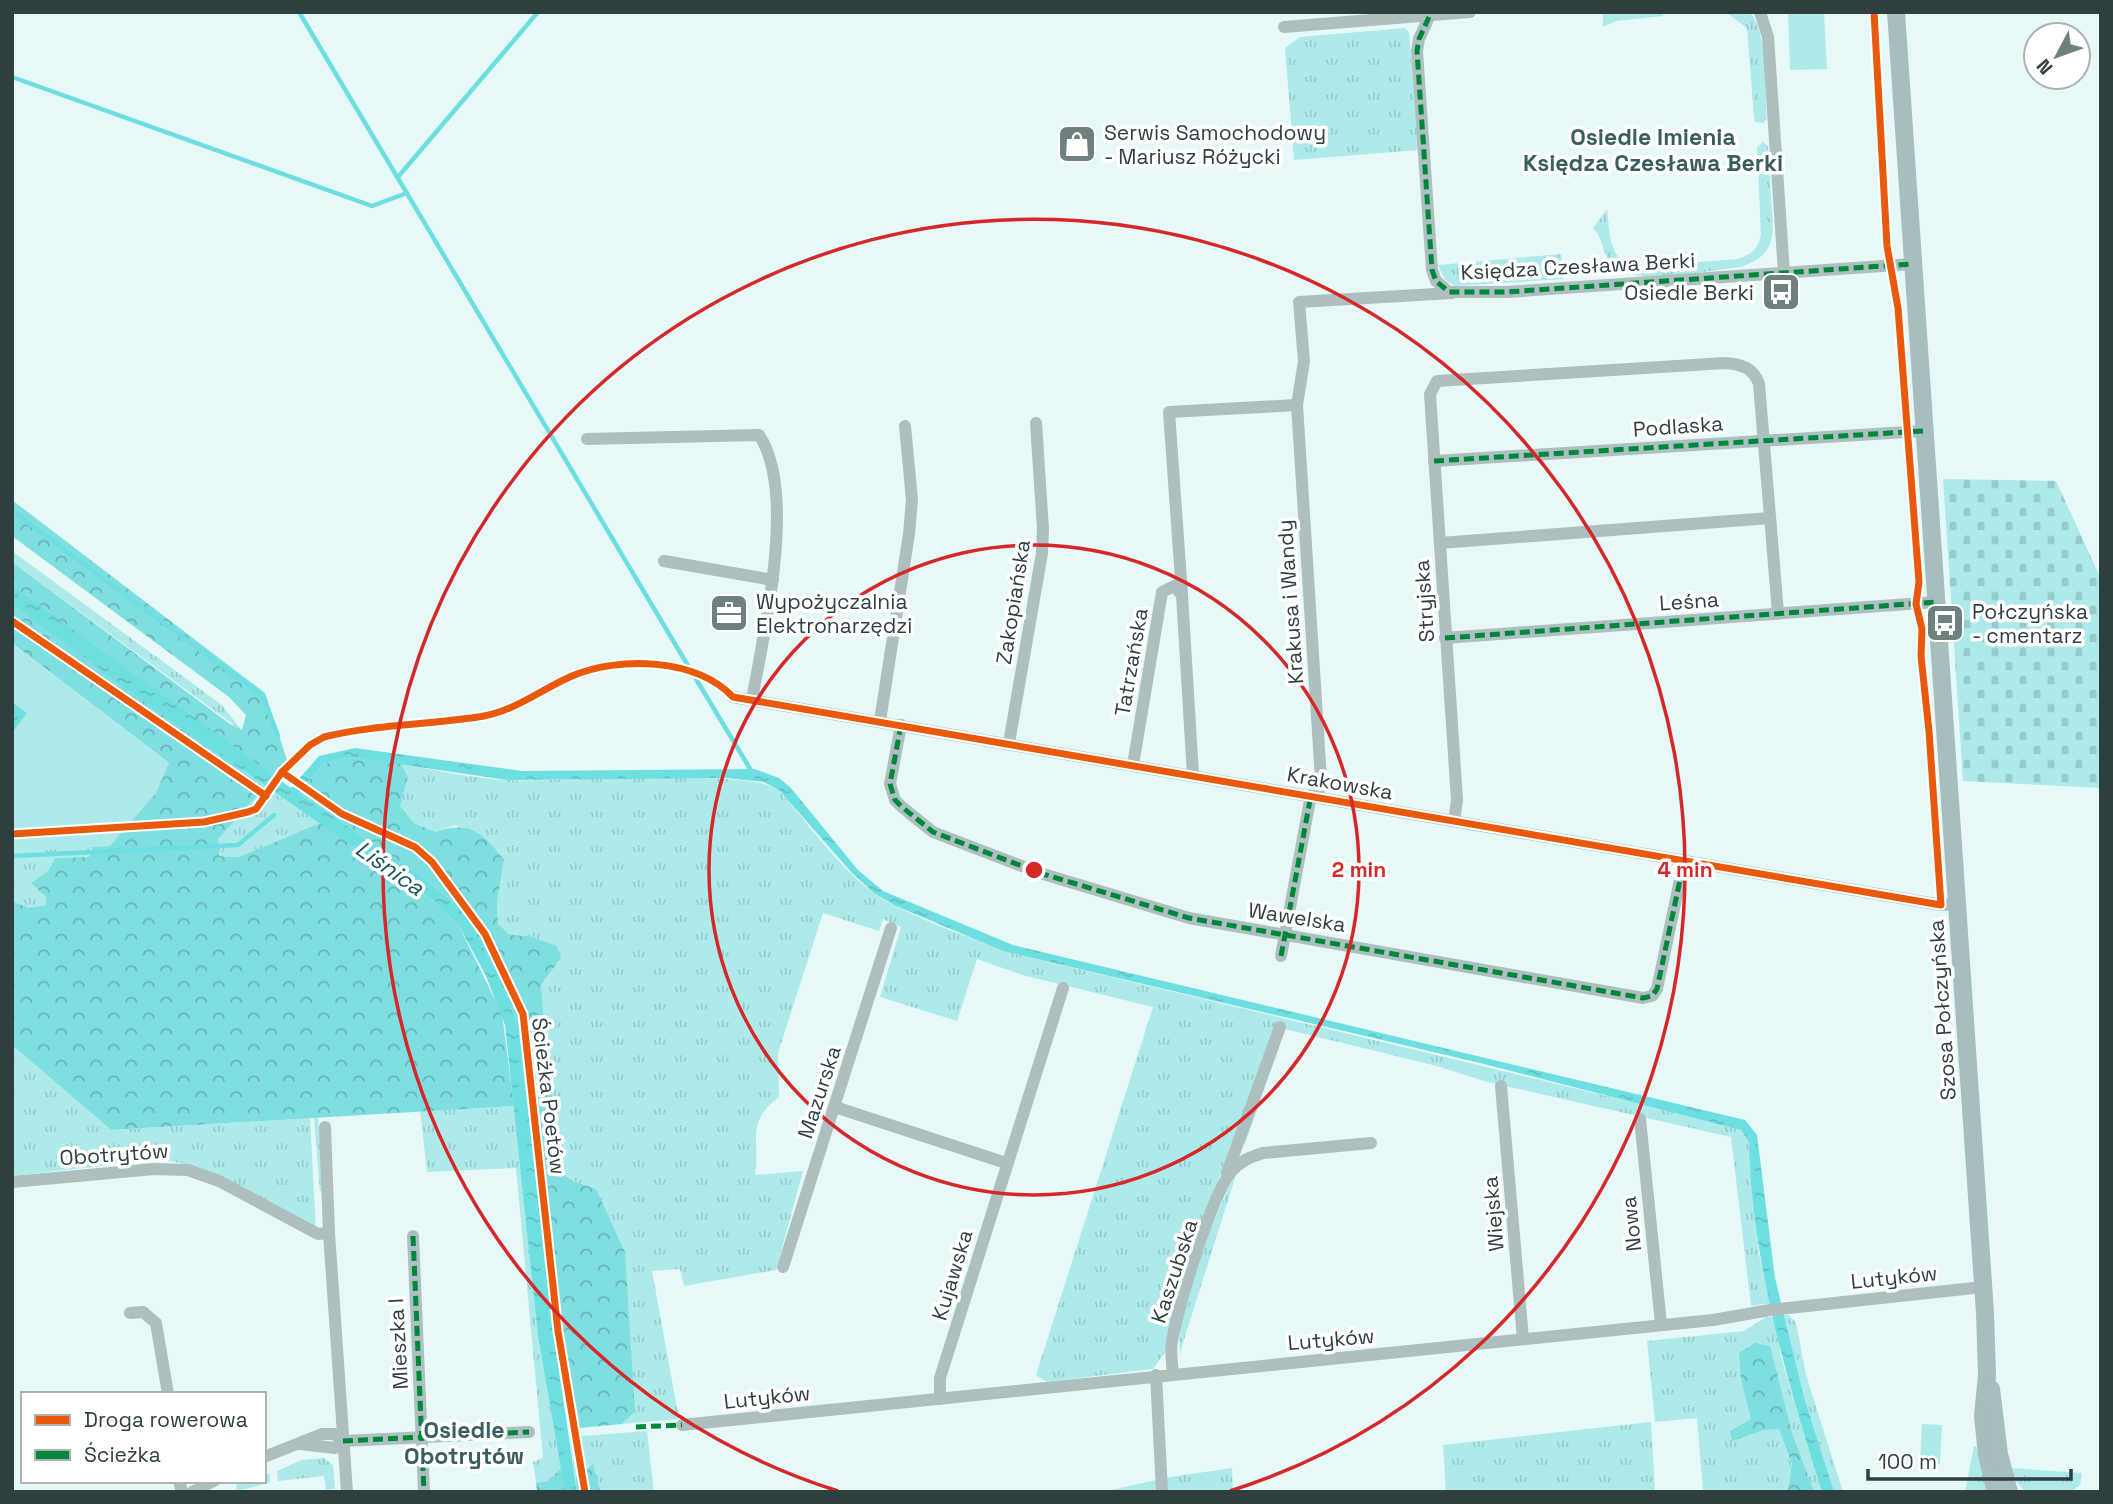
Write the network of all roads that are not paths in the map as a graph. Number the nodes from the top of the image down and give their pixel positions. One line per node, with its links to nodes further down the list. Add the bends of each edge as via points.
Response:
1 (1470, 12): 4 (street)
2 (1760, 12): 7 (street, via 1768,33)
3 (1896, 12): 6 (main road, Szosa Połczyńska)
4 (1429, 17): 5 (street, via 1406,15); 8 (street, Księdza Czesława Berki, via 1418,51 1432,270 1444,289)
5 (1284, 27)
6 (1912, 264): 7 (street, Księdza Czesława Berki); 12 (main road, Szosa Połczyńska)
7 (1784, 272): 8 (street, Księdza Czesława Berki)
8 (1457, 293): 9 (street, Krakusa i Wandy, via 1299,302 1304,361)
9 (1297, 405): 20 (street, Tatrzańska, via 1169,412); 31 (street, Krakusa i Wandy, via 1321,779)
10 (1036, 423): 28 (street, Zakopiańska, via 1042,553)
11 (905, 426): 26 (street, via 912,500)
12 (1923, 430): 14 (street, Podlaska); 21 (main road, Szosa Połczyńska)
13 (587, 439): 19 (street, via 759,435 768,448 775,497)
14 (1765, 440): 15 (street, Podlaska); 15 (street, Stryjska, via 1758,380 1737,364 1437,381 1430,394); 16 (street)
15 (1434, 461): 17 (street, Stryjska)
16 (1770, 519): 17 (street); 22 (street)
17 (1440, 543): 23 (street, Stryjska)
18 (664, 561): 19 (street)
19 (773, 580): 25 (street)
20 (1182, 595): 29 (street, Tatrzańska, via 1174,586 1162,592); 30 (street, Tatrzańska)
21 (1936, 602): 22 (street, Leśna); 34 (main road, Szosa Połczyńska)
22 (1778, 613): 23 (street, Leśna)
23 (1445, 638): 32 (street, Stryjska, via 1457,800)
24 (733, 697): 25 (street, Krakowska)
25 (752, 700): 26 (street, Krakowska)
26 (880, 721): 27 (street, Krakowska)
27 (901, 725): 28 (street, Krakowska); 36 (street, Wawelska, via 891,792 933,832 1040,873 1189,918)
28 (1009, 743): 29 (street, Krakowska)
29 (1133, 765): 30 (street, Krakowska)
30 (1193, 775): 31 (street, Krakowska)
31 (1314, 796): 32 (street, Krakowska); 36 (street, Krakusa i Wandy)
32 (1454, 821): 33 (street, Krakowska)
33 (1684, 861): 34 (street, Krakowska); 36 (street, Wawelska, via 1657,989 1643,998)
34 (1957, 904): 51 (main road, Szosa Połczyńska)
35 (891, 928): 41 (street, Mazurska)
36 (1286, 934): 37 (street, Krakusa i Wandy)
37 (1281, 956)
38 (1063, 988): 45 (street, Kujawska)
39 (1280, 1027): 47 (street, Kaszubska)
40 (1501, 1086): 54 (street, Wiejska)
41 (835, 1107): 45 (street); 50 (street, Mazurska)
42 (1640, 1119): 53 (street, Nowa)
43 (325, 1127): 48 (street)
44 (1371, 1143): 47 (street, Kaszubska, via 1263,1153 1246,1158)
45 (1006, 1163): 59 (street, Kujawska, via 940,1378)
46 (12, 1182): 48 (street, Obotrytów, via 154,1168 188,1170 219,1181 318,1234)
47 (1224, 1183): 55 (street, Kaszubska, via 1171,1343)
48 (329, 1233): 63 (street)
49 (413, 1236): 62 (street, Mieszka I)
50 (783, 1267)
51 (1983, 1287): 53 (street, Lutyków); 57 (main road, Szosa Połczyńska)
52 (130, 1313): 58 (street, via 143,1312 156,1323)
53 (1661, 1324): 54 (street, Lutyków)
54 (1523, 1339): 55 (street, Lutyków)
55 (1173, 1373): 56 (street, Lutyków)
56 (1156, 1375): 59 (street, Lutyków); 69 (street)
57 (1987, 1375): 70 (main road, Szosa Połczyńska, via 1984,1440); 71 (main road, Szosa Połczyńska)
58 (168, 1392)
59 (940, 1399): 60 (street, Lutyków)
60 (682, 1425)
61 (529, 1432): 62 (street)
62 (422, 1436): 63 (street); 68 (street, Mieszka I)
63 (343, 1441): 64 (street, via 334,1448 300,1444); 67 (street)
64 (266, 1456)
65 (210, 1483): 66 (street)
66 (192, 1492)
67 (347, 1492)
68 (424, 1492)
69 (1162, 1492)
70 (1996, 1492)
71 (2009, 1492)

